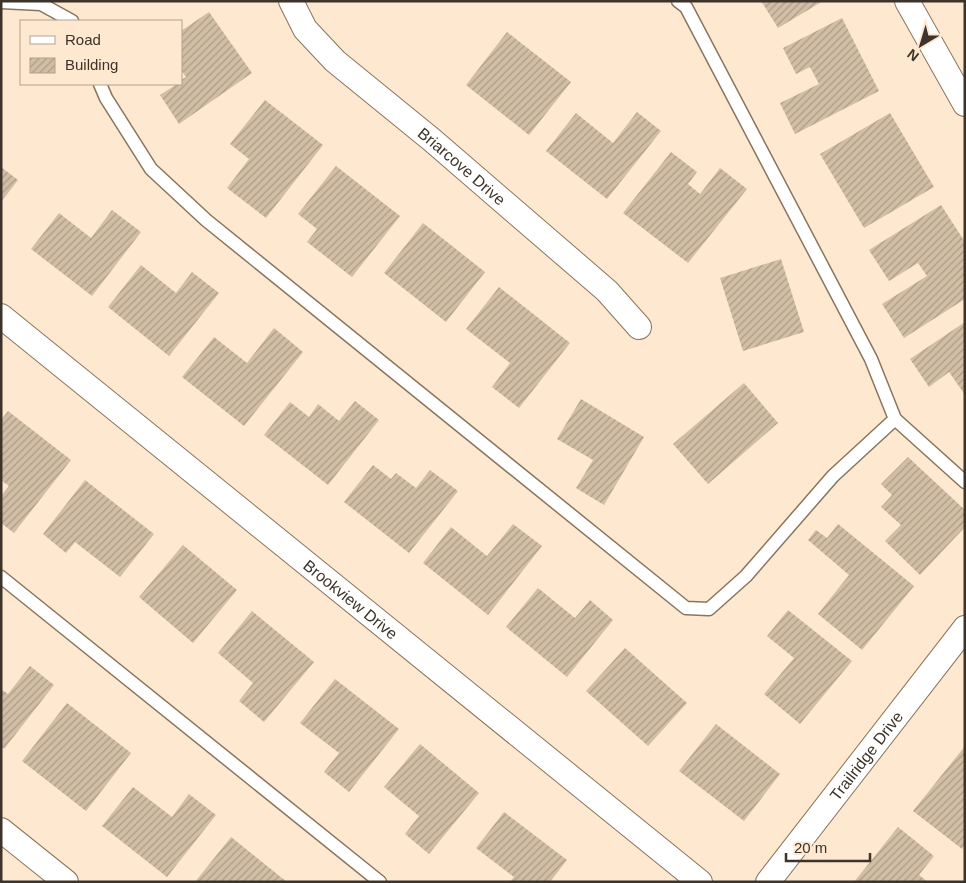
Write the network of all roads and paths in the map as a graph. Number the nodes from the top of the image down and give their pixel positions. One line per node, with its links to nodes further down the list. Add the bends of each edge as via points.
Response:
1 (291, 1): 9 (street, Briarcove Drive, via 305,29 335,61 432,140 606,291)
2 (678, 1): 10 (lane, via 686,7 871,359)
3 (907, 1): 7 (street)
4 (1, 2): 5 (lane, via 42,4)
5 (70, 20)
6 (100, 85): 10 (lane, via 151,169 206,220 686,608 709,609 746,576 833,476)
7 (965, 104)
8 (1, 316): 17 (street, Brookview Drive)
9 (639, 327)
10 (894, 419): 11 (lane)
11 (965, 482)
12 (1, 577): 16 (lane)
13 (965, 628): 18 (street, Trailridge Drive)
14 (1, 830): 15 (street)
15 (66, 882)
16 (380, 882)
17 (700, 882)
18 (768, 882)

